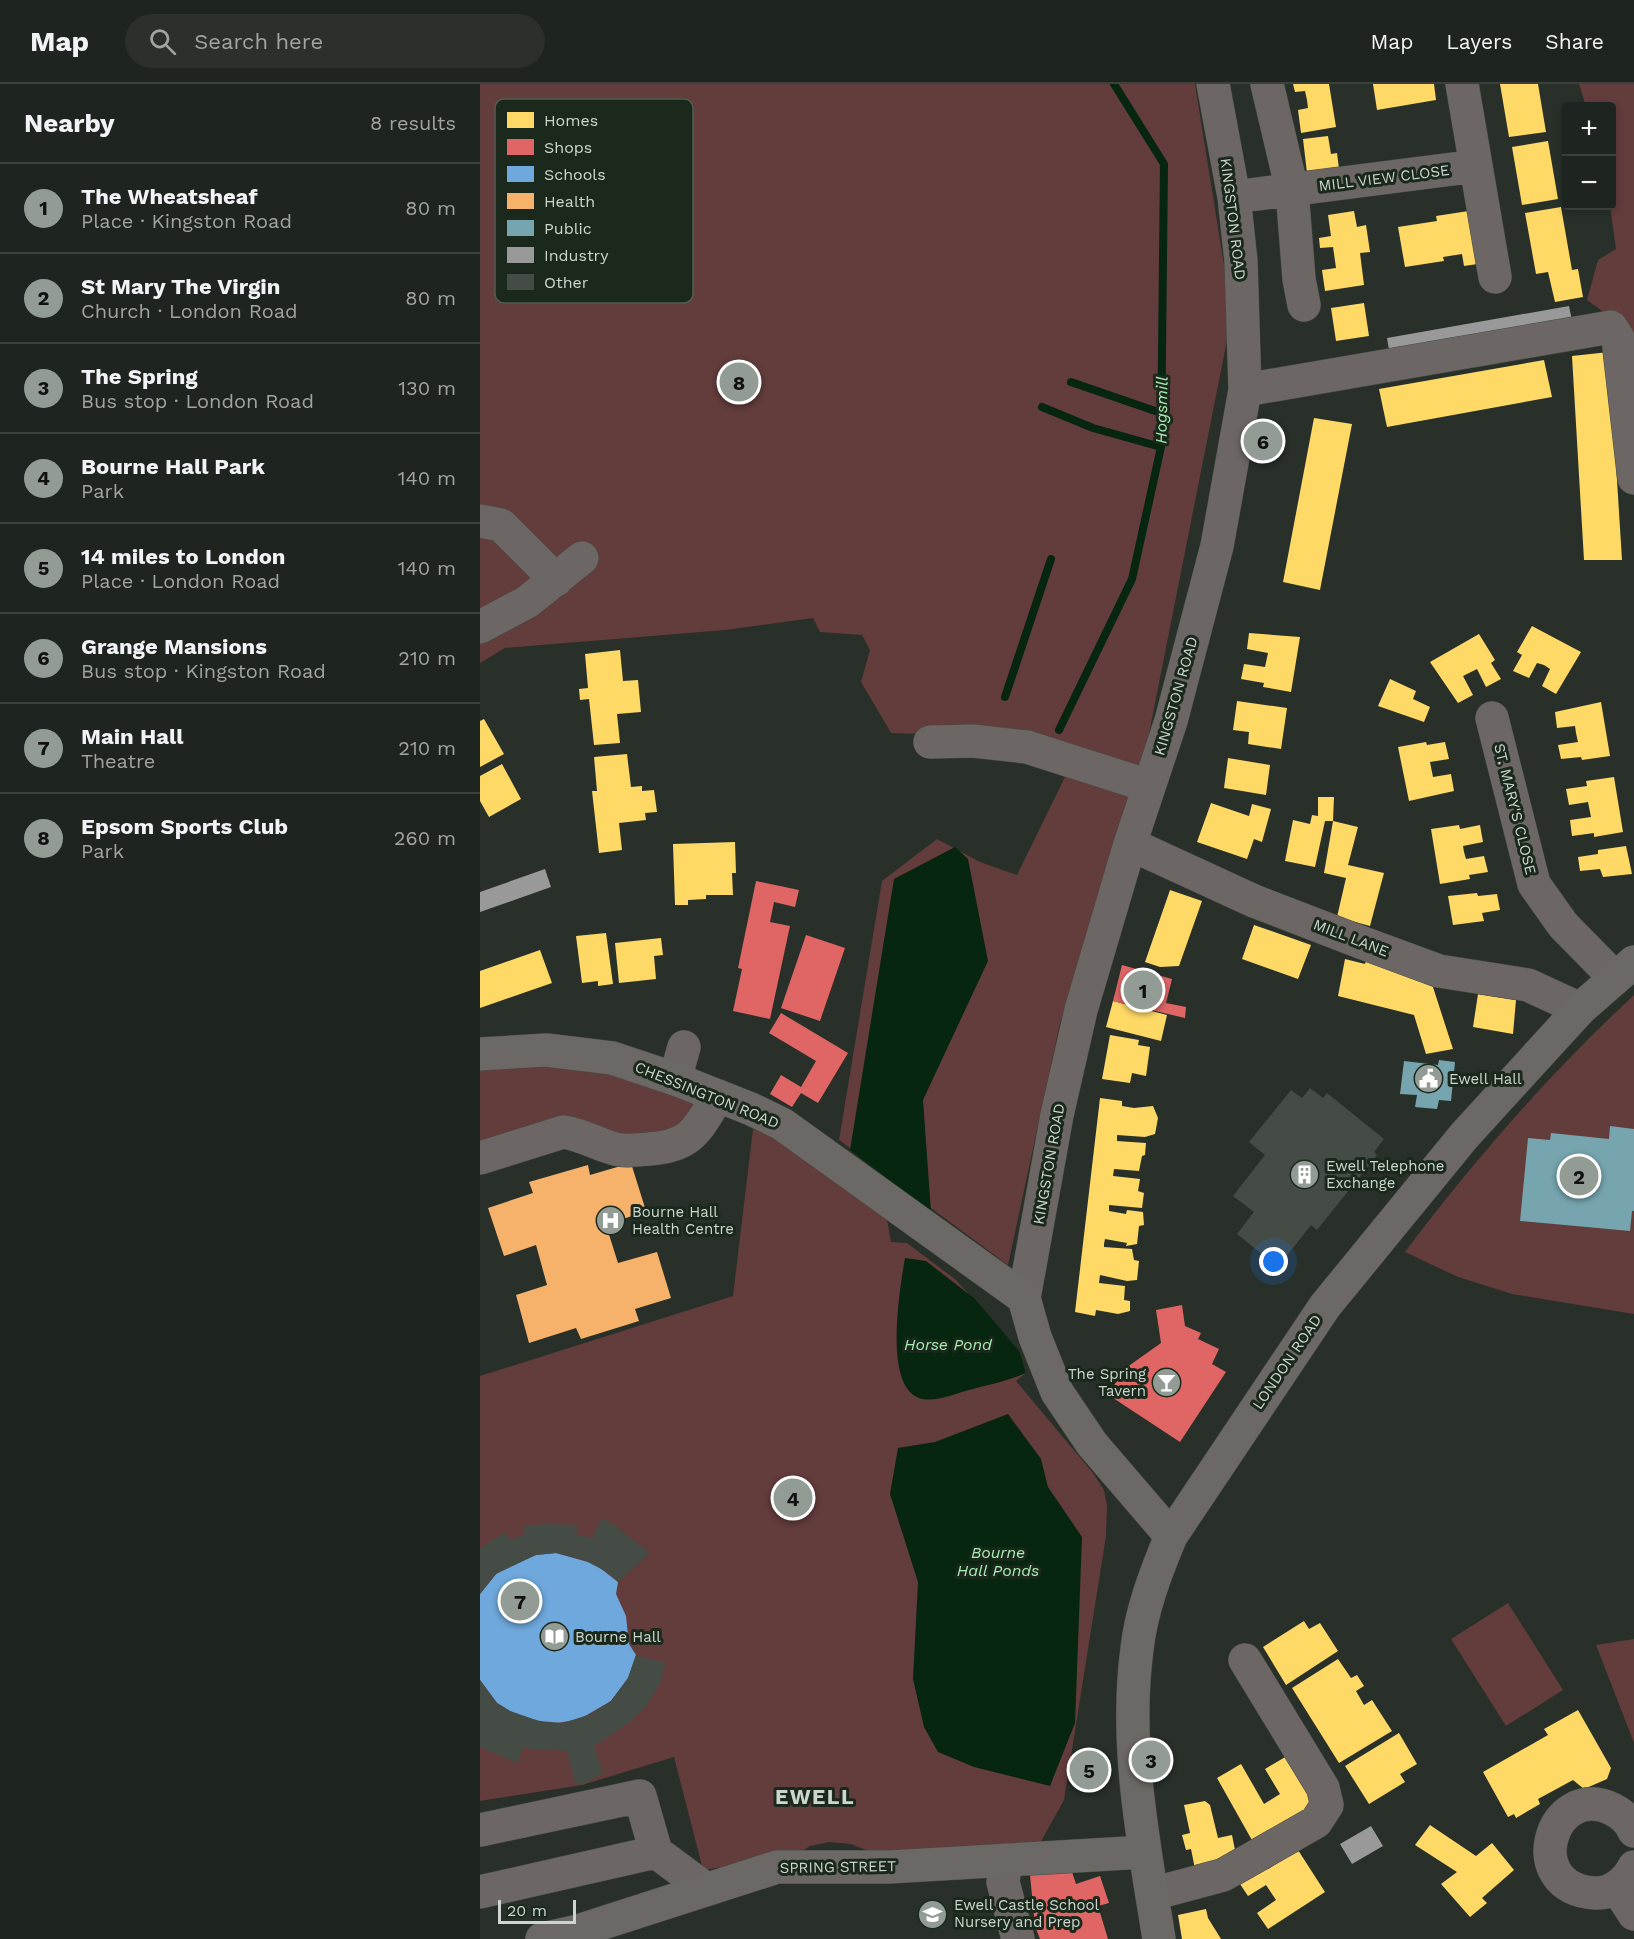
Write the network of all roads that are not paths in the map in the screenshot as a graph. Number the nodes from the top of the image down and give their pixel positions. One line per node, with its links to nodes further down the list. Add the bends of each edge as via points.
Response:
1 (1213, 84): 6 (street, KINGSTON ROAD)
2 (1267, 84): 5 (street)
3 (1462, 84): 4 (street)
4 (1476, 166): 5 (street, MILL VIEW CLOSE); 7 (street)
5 (1292, 190): 6 (street, MILL VIEW CLOSE); 8 (street)
6 (1234, 197): 9 (street, KINGSTON ROAD, via 1241,261)
7 (1495, 277)
8 (1304, 305)
9 (1245, 390): 10 (street, via 1611,327 1618,338); 17 (street, KINGSTON ROAD, via 1217,546 1171,721)
10 (1634, 478)
11 (480, 521): 13 (street, via 501,525)
12 (582, 558): 13 (street)
13 (556, 580): 14 (street, via 527,602)
14 (480, 627)
15 (1492, 718): 19 (street, ST. MARY'S CLOSE, via 1534,884 1563,925)
16 (930, 742): 17 (street, via 973,741 1027,747)
17 (1149, 786): 18 (street, KINGSTON ROAD)
18 (1130, 844): 20 (street, MILL LANE, via 1254,901 1439,971 1528,985); 26 (street, KINGSTON ROAD, via 1081,1010 1057,1115)
19 (1624, 970): 20 (main road, LONDON ROAD)
20 (1580, 1009): 27 (main road, LONDON ROAD, via 1464,1136 1325,1306)
21 (684, 1047): 23 (street)
22 (480, 1054): 23 (main road, CHESSINGTON ROAD, via 546,1050 586,1053)
23 (675, 1079): 24 (main road, CHESSINGTON ROAD)
24 (718, 1096): 25 (street, via 694,1133 681,1144 632,1151 563,1132); 26 (main road, CHESSINGTON ROAD, via 782,1124)
25 (480, 1158)
26 (1024, 1298): 27 (main road, via 1057,1392 1092,1444)
27 (1171, 1536): 32 (main road, LONDON ROAD, via 1156,1572 1137,1649 1134,1765)
28 (1245, 1660): 36 (street, via 1323,1788 1327,1805 1316,1822 1223,1875)
29 (480, 1830): 31 (street, via 640,1796)
30 (1634, 1832): 35 (street, via 1620,1813 1605,1805 1587,1805 1570,1811 1557,1822 1550,1838 1549,1856 1555,1872 1567,1885 1600,1894)
31 (656, 1852): 34 (street); 37 (street)
32 (1145, 1852): 33 (main road, SPRING STREET); 36 (main road, LONDON ROAD)
33 (1006, 1860): 34 (main road, SPRING STREET, via 777,1868); 39 (street, via 1003,1882)
34 (705, 1889): 38 (main road, SPRING STREET)
35 (1628, 1889)
36 (1167, 1891): 40 (main road, LONDON ROAD)
37 (480, 1892)
38 (542, 1939)
39 (1018, 1939)
40 (1159, 1939)

